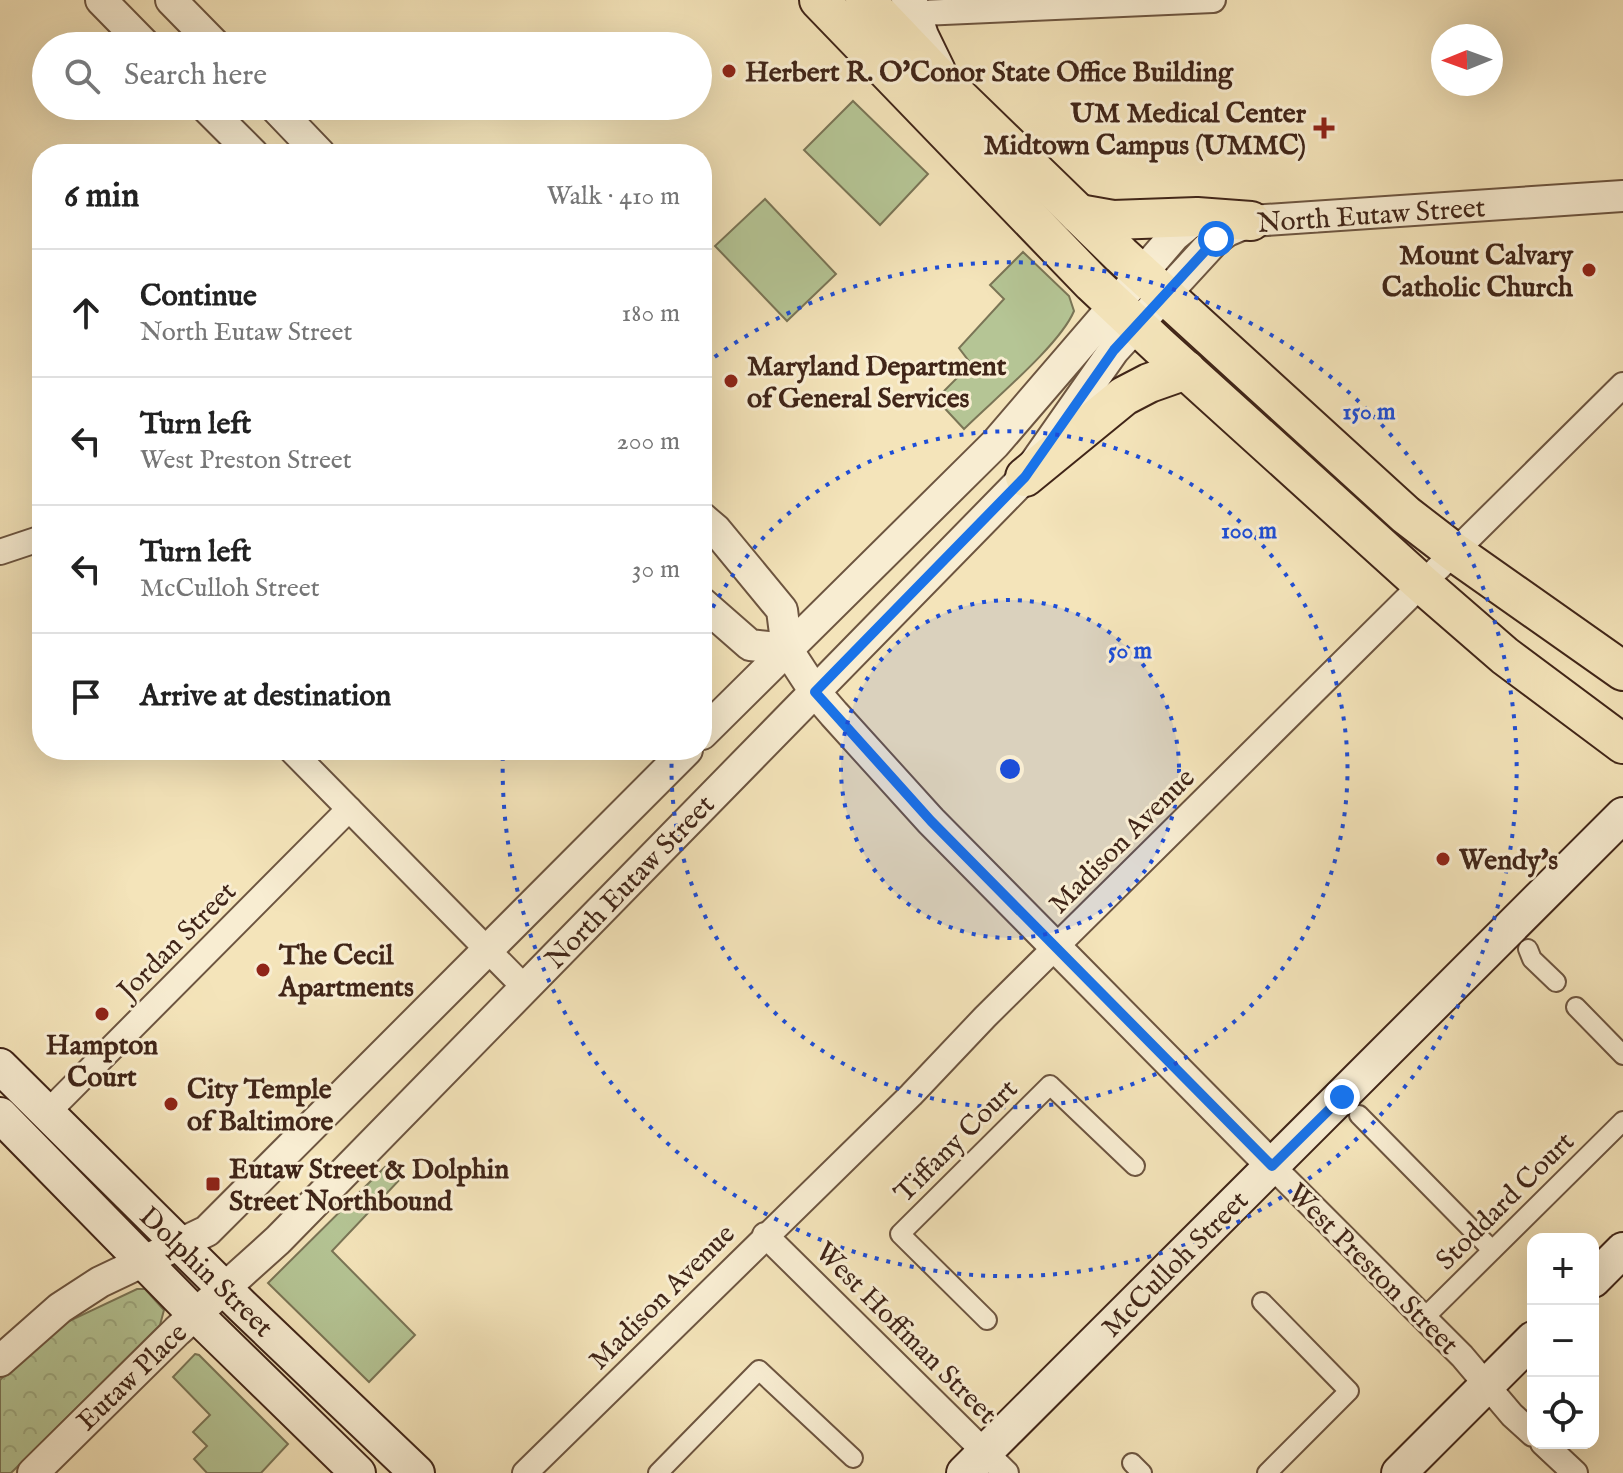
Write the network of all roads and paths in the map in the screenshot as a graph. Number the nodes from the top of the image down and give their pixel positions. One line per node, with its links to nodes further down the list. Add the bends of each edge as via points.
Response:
1 (101, 0): 6 (street)
2 (171, 0): 7 (street)
3 (819, 0): 17 (main road)
4 (1213, 0): 5 (street)
5 (892, 7): 13 (main road, via 949,88)
6 (132, 32)
7 (202, 32)
8 (219, 120): 10 (street)
9 (287, 120): 11 (street)
10 (243, 144)
11 (310, 144)
12 (1623, 196): 15 (street, North Eutaw Street)
13 (1079, 214): 14 (main road, via 1113,220); 16 (main road)
14 (1197, 217): 15 (main road); 16 (street, North Eutaw Street, via 1174,236)
15 (1251, 221): 16 (street, North Eutaw Street, via 1227,231)
16 (1153, 285): 17 (street, North Eutaw Street); 24 (main road, via 1406,515)
17 (1126, 315): 18 (main road); 20 (street, North Eutaw Street, via 1114,350); 27 (street, North Eutaw Street)
18 (1186, 370): 20 (main road, via 1124,396); 25 (main road)
19 (1623, 385): 24 (street, Madison Avenue)
20 (1025, 477): 29 (street, North Eutaw Street)
21 (712, 527): 27 (street, West Preston Street, via 782,610)
22 (32, 541): 23 (street)
23 (0, 552)
24 (1454, 552): 25 (street, Madison Avenue); 28 (main road)
25 (1422, 584): 31 (main road, via 1505,656); 36 (street, Madison Avenue)
26 (712, 612): 27 (street, via 750,645)
27 (787, 649): 29 (street, West Preston Street); 30 (street, North Eutaw Street)
28 (1623, 671)
29 (815, 692): 36 (street, West Preston Street); 40 (street, North Eutaw Street)
30 (712, 724)
31 (1623, 744)
32 (301, 760): 34 (street)
33 (677, 760): 38 (street, North Eutaw Street)
34 (349, 809): 38 (street); 44 (street, Jordan Street)
35 (1623, 815): 49 (main road, McCulloh Street)
36 (1055, 948): 49 (street, West Preston Street); 50 (street, Madison Avenue)
37 (1528, 949): 39 (street)
38 (488, 950): 40 (street); 51 (street, North Eutaw Street, via 207,1231)
39 (1556, 982)
40 (525, 988): 56 (street, North Eutaw Street, via 278,1240)
41 (1576, 1007): 42 (street)
42 (1623, 1055)
43 (0, 1066): 44 (main road, Dolphin Street)
44 (46, 1114): 51 (main road, Dolphin Street)
45 (0, 1115): 54 (main road, Dolphin Street)
46 (1359, 1115): 52 (street)
47 (1623, 1121): 52 (street, Stoddard Court)
48 (1135, 1166): 60 (street, Tiffany Court, via 1050,1085 900,1234)
49 (1272, 1166): 59 (street, West Preston Street); 67 (main road, McCulloh Street)
50 (765, 1235): 67 (street, West Hoffman Street); 71 (street, Madison Avenue)
51 (180, 1245): 54 (street, North Eutaw Street); 56 (main road, Dolphin Street)
52 (1492, 1250): 59 (street, Stoddard Court)
53 (1623, 1250): 55 (main road)
54 (144, 1260): 58 (main road, Dolphin Street); 62 (street, via 60,1308)
55 (1599, 1274)
56 (224, 1288): 58 (street, North Eutaw Street); 70 (main road, Dolphin Street)
57 (1262, 1302): 73 (street, via 1349,1391)
58 (195, 1314): 68 (street, Eutaw Place); 69 (main road, Dolphin Street)
59 (1424, 1318): 63 (street, West Preston Street)
60 (987, 1320)
61 (1527, 1345): 63 (main road)
62 (0, 1361)
63 (1486, 1385): 64 (street, West Preston Street); 74 (main road)
64 (1527, 1428)
65 (1549, 1449): 75 (street)
66 (853, 1458): 72 (street, via 759,1370)
67 (985, 1466)
68 (33, 1473)
69 (358, 1473)
70 (417, 1473)
71 (525, 1473)
72 (658, 1473)
73 (1267, 1473)
74 (1399, 1473)
75 (1575, 1473)

